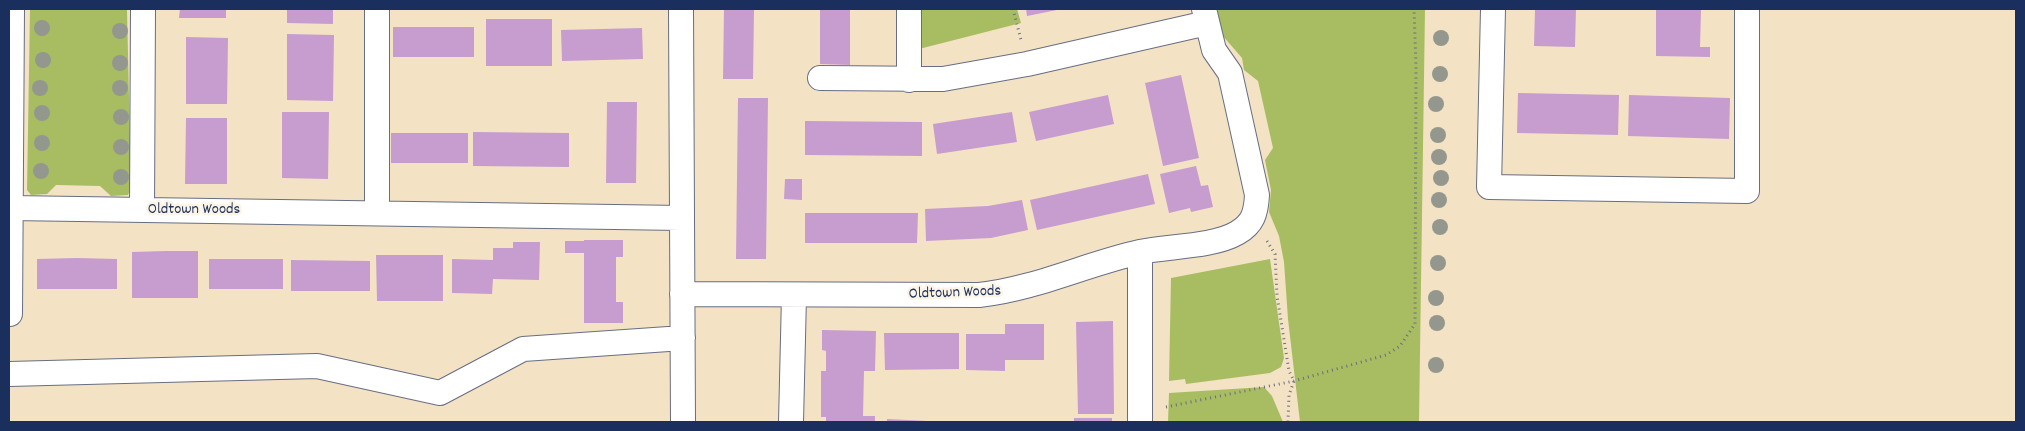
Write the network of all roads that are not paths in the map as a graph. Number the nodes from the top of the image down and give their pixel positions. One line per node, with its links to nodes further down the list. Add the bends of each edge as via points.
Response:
1 (12, 9): 11 (street)
2 (142, 9): 12 (street)
3 (377, 9): 13 (street)
4 (681, 9): 14 (street)
5 (909, 9): 10 (street)
6 (1493, 9): 7 (street, via 1489,187 1747,191)
7 (1747, 9)
8 (1205, 16): 10 (street, via 1027,64 944,79); 15 (street, Oldtown Woods, via 1214,50 1230,73 1257,195 1256,213 1238,233 1223,239)
9 (820, 78): 10 (street)
10 (909, 80)
11 (11, 208): 12 (street, Oldtown Woods); 18 (street)
12 (142, 210): 13 (street, Oldtown Woods)
13 (377, 212): 14 (street, Oldtown Woods)
14 (681, 218): 16 (street)
15 (1140, 252): 17 (street, Oldtown Woods, via 1008,292 944,296); 21 (street)
16 (682, 294): 17 (street, Oldtown Woods); 19 (street)
17 (794, 296): 23 (street)
18 (10, 314)
19 (683, 338): 20 (street, via 523,349 440,393 317,366); 22 (street)
20 (9, 374)
21 (1140, 418)
22 (683, 422)
23 (791, 422)

